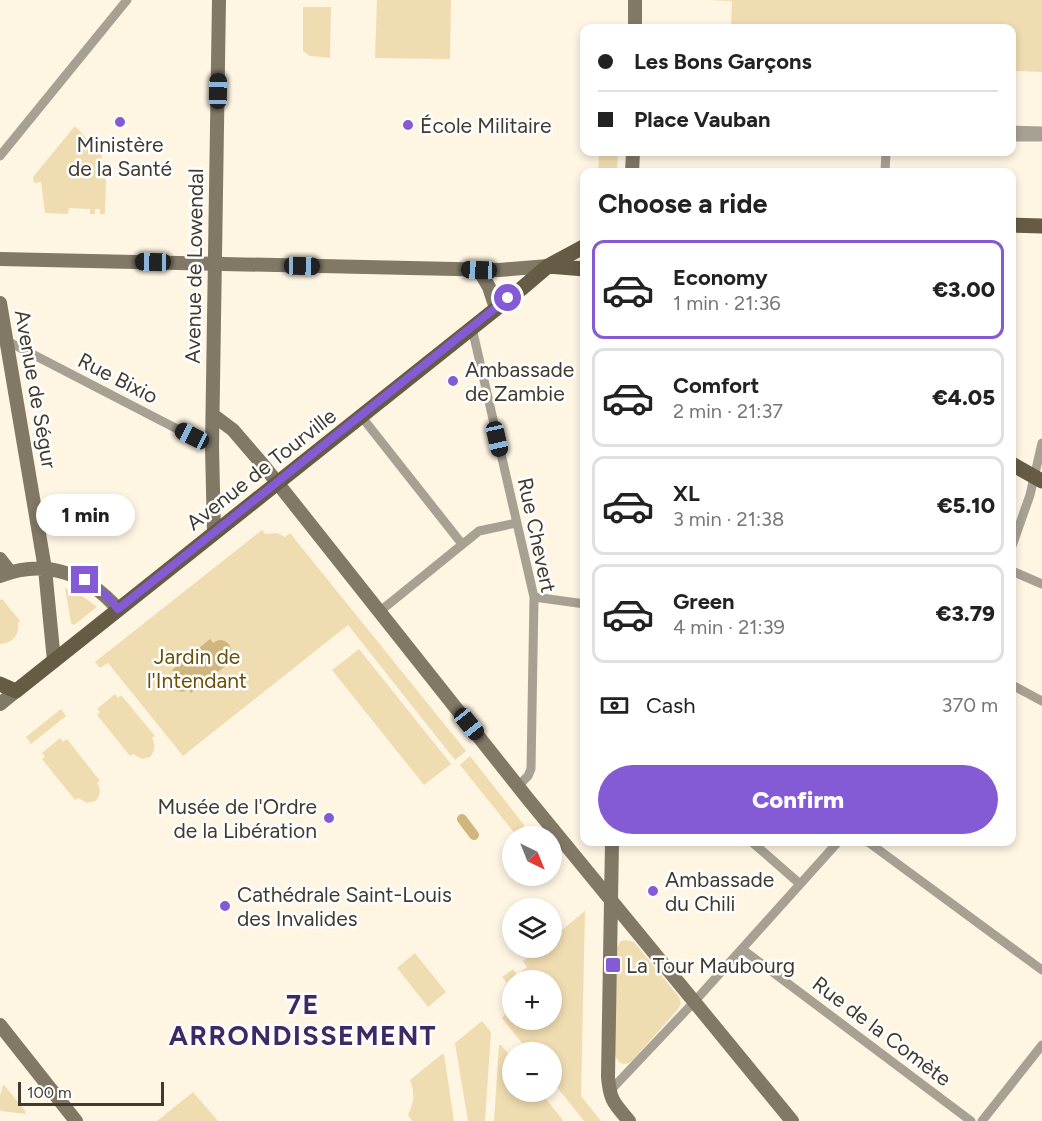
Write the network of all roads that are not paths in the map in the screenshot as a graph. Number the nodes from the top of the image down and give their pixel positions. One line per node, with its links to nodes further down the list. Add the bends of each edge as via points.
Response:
1 (127, 0): 7 (street)
2 (219, 0): 12 (street, Avenue de Lowendal)
3 (636, 0): 4 (street)
4 (635, 24)
5 (1016, 133): 6 (street)
6 (1042, 134)
7 (0, 156)
8 (1016, 225): 9 (main road)
9 (1042, 226)
10 (580, 249): 13 (main road, Avenue de Tourville)
11 (0, 259): 12 (street)
12 (216, 264): 15 (street); 20 (street, Avenue de Lowendal)
13 (548, 266): 14 (main road); 15 (street); 17 (main road, Avenue de Tourville)
14 (580, 269)
15 (479, 270): 17 (street)
16 (0, 303): 19 (street, Avenue de Ségur)
17 (496, 308): 18 (main road, Avenue de Tourville)
18 (472, 327): 21 (main road, Avenue de Tourville); 27 (street, Rue Chevert)
19 (7, 341): 23 (street, Rue Bixio); 32 (street, Avenue de Ségur)
20 (213, 415): 23 (street, Avenue de Lowendal); 26 (street, via 233,430)
21 (361, 416): 26 (main road, Avenue de Tourville); 30 (street)
22 (1042, 443): 25 (street)
23 (212, 447): 28 (street, Avenue de Lowendal)
24 (1016, 466): 25 (main road)
25 (1039, 479): 29 (street)
26 (277, 483): 28 (main road, Avenue de Tourville); 39 (street)
27 (516, 523): 30 (street, via 478,531); 36 (street, Rue Chevert)
28 (214, 533): 38 (main road, Avenue de Tourville)
29 (1016, 535)
30 (462, 544): 39 (street)
31 (0, 559): 34 (street)
32 (45, 568): 34 (street); 38 (street, via 85,580); 40 (street, Avenue de Ségur)
33 (1016, 573): 35 (street)
34 (5, 574)
35 (1042, 584)
36 (534, 597): 37 (street); 46 (street, Rue Chevert, via 531,769)
37 (580, 603)
38 (118, 609): 40 (main road, Avenue de Tourville)
39 (379, 612): 46 (street)
40 (54, 661): 43 (main road, Avenue de Tourville)
41 (0, 684): 43 (main road)
42 (1016, 687): 44 (street)
43 (16, 691): 45 (street, Avenue de Tourville)
44 (1042, 701)
45 (0, 704)
46 (519, 786): 52 (street)
47 (612, 846): 52 (street)
48 (757, 846): 51 (street)
49 (834, 846): 51 (street)
50 (873, 846): 54 (street)
51 (800, 884): 53 (street)
52 (611, 901): 55 (street); 58 (street)
53 (742, 949): 55 (street); 62 (street, Rue de la Comète)
54 (1042, 970)
55 (694, 1002): 58 (street); 61 (street)
56 (0, 1025): 59 (street)
57 (1042, 1045): 63 (street)
58 (609, 1092): 60 (street)
59 (76, 1121)
60 (629, 1121)
61 (792, 1121)
62 (971, 1121)
63 (982, 1121)

